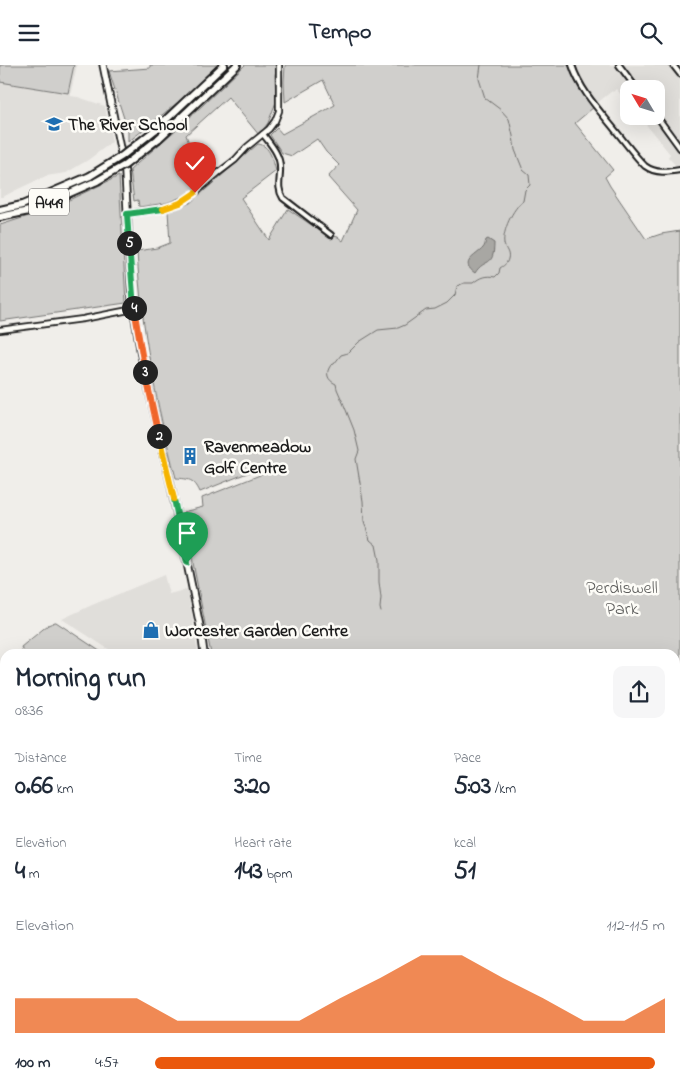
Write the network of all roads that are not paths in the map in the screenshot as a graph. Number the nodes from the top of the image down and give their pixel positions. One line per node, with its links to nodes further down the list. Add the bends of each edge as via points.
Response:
1 (103, 65): 15 (main road, via 125,173)
2 (224, 65): 14 (highway, A449, bridge, via 154,131 122,156 90,176 22,205)
3 (237, 65): 16 (highway, A449, bridge, via 158,139 125,165 29,211)
4 (279, 65): 11 (street, via 279,111)
5 (572, 65): 13 (street, via 575,75 602,114 645,166 656,172)
6 (619, 65): 9 (street)
7 (673, 65): 8 (street)
8 (680, 74)
9 (630, 80)
10 (664, 125): 12 (street)
11 (263, 135): 15 (street, via 184,200 166,208); 17 (street, via 278,157 279,192 283,198)
12 (680, 147)
13 (680, 170)
14 (0, 210)
15 (127, 214): 18 (main road)
16 (0, 217)
17 (331, 235)
18 (134, 309): 19 (street); 20 (main road)
19 (0, 330)
20 (203, 649)

